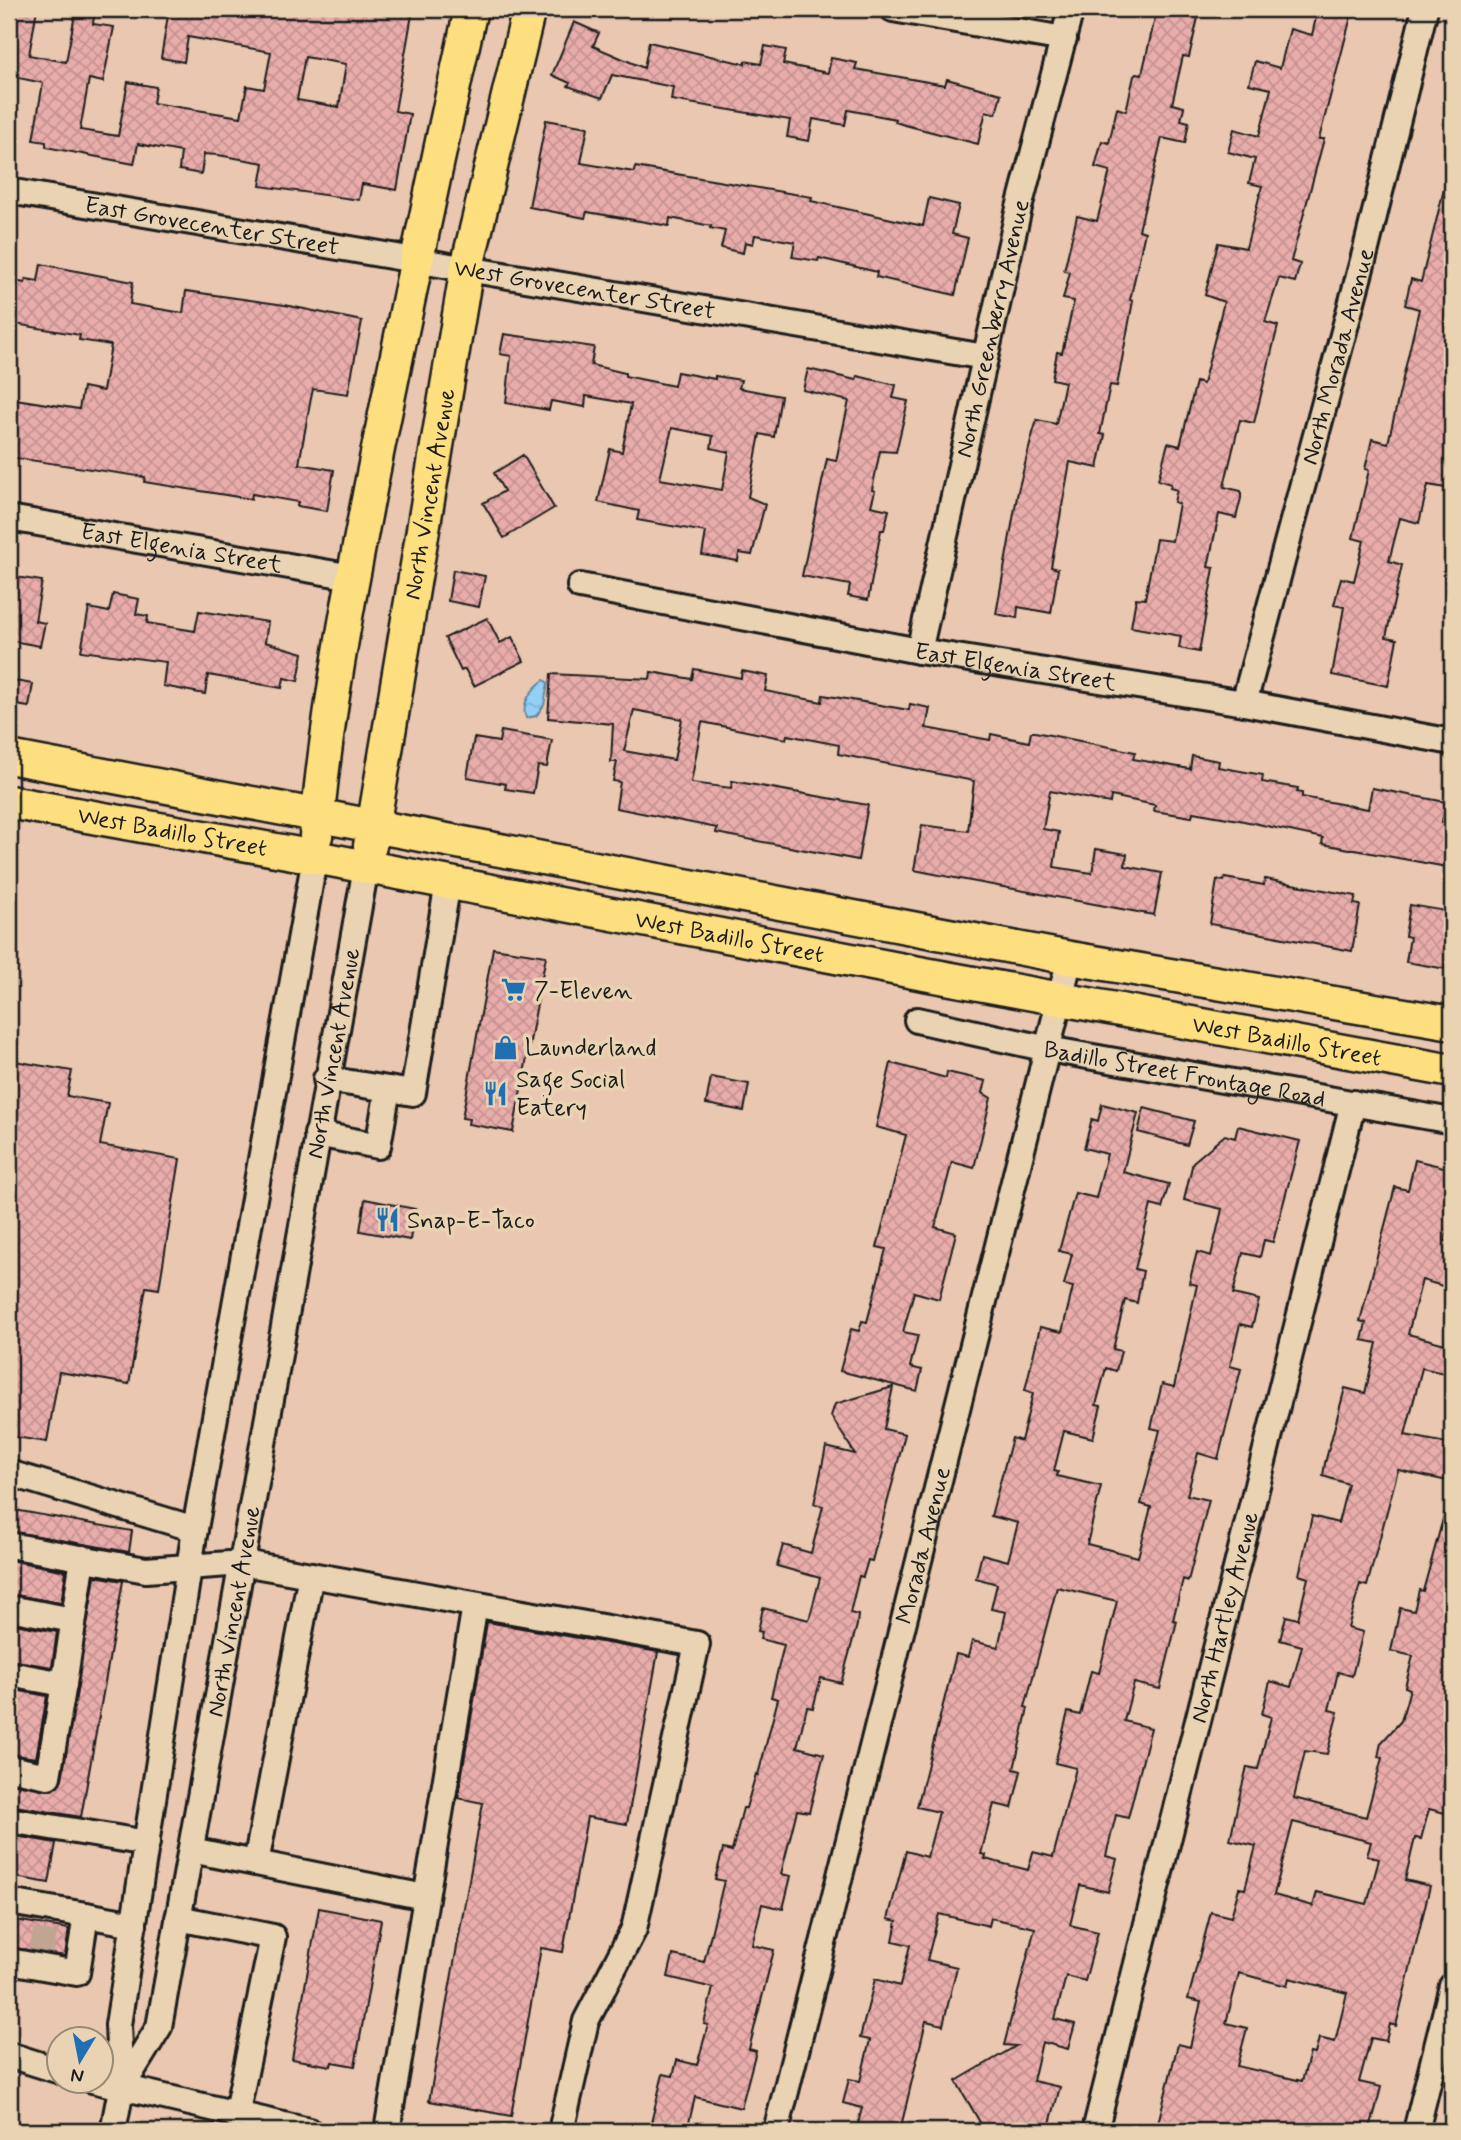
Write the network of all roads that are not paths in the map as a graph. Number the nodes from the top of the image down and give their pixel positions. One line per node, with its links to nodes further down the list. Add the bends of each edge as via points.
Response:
1 (471, 9): 8 (main road, North Vincent Avenue)
2 (529, 9): 9 (main road, North Vincent Avenue)
3 (893, 9): 6 (street)
4 (1071, 9): 6 (street, North Greenberry Avenue)
5 (1425, 9): 15 (street, North Morada Avenue, via 1365,253)
6 (1064, 39): 10 (street, North Greenberry Avenue)
7 (9, 191): 8 (street, East Grovecenter Street)
8 (418, 258): 9 (street, West Grovecenter Street); 12 (main road, North Vincent Avenue)
9 (467, 267): 10 (street, West Grovecenter Street); 20 (main road, North Vincent Avenue)
10 (985, 357): 14 (street, North Greenberry Avenue)
11 (9, 518): 12 (street, East Elgenia Street)
12 (353, 576): 19 (main road, North Vincent Avenue, via 322,761)
13 (580, 586): 14 (street, East Elgenia Street)
14 (919, 651): 15 (street, East Elgenia Street)
15 (1244, 703): 16 (street, East Elgenia Street)
16 (1452, 742)
17 (9, 757): 19 (main road, West Badillo Street)
18 (9, 802): 21 (main road, West Badillo Street)
19 (318, 815): 20 (main road, West Badillo Street); 21 (main road, North Vincent Avenue)
20 (374, 825): 22 (main road, North Vincent Avenue); 24 (main road, West Badillo Street)
21 (314, 857): 22 (main road, West Badillo Street); 36 (street, North Vincent Avenue)
22 (366, 867): 23 (main road, West Badillo Street); 30 (street, North Vincent Avenue)
23 (448, 882): 25 (main road, West Badillo Street); 31 (street, via 413,1093)
24 (1070, 958): 25 (street, Morada Avenue); 27 (main road, West Badillo Street)
25 (1061, 998): 28 (street, Morada Avenue); 29 (main road, West Badillo Street)
26 (917, 1020): 28 (street, Badillo Street Frontage Road)
27 (1452, 1023)
28 (1048, 1049): 32 (street, Badillo Street Frontage Road); 68 (street, Morada Avenue)
29 (1452, 1071)
30 (326, 1079): 31 (street); 34 (street, North Vincent Avenue)
31 (388, 1089): 34 (street, via 379,1146)
32 (1353, 1102): 33 (street, Badillo Street Frontage Road); 69 (street, North Hartley Avenue)
33 (1452, 1121)
34 (317, 1134): 39 (street, North Vincent Avenue)
35 (9, 1473): 36 (street)
36 (195, 1529): 40 (street, North Vincent Avenue)
37 (9, 1545): 38 (street)
38 (83, 1559): 40 (street, via 146,1570); 44 (street)
39 (243, 1563): 40 (street); 41 (street); 50 (street, North Vincent Avenue)
40 (190, 1565): 49 (street, North Vincent Avenue)
41 (311, 1575): 42 (street); 51 (street)
42 (475, 1605): 52 (street); 67 (street, via 697,1644 634,1930 586,2021)
43 (9, 1608): 44 (street)
44 (74, 1620): 46 (street)
45 (9, 1674): 46 (street)
46 (64, 1684): 47 (street, via 48,1776)
47 (9, 1768)
48 (9, 1820): 49 (street)
49 (147, 1843): 56 (street, North Vincent Avenue)
50 (191, 1850): 51 (street); 55 (street, North Vincent Avenue)
51 (256, 1863): 52 (street)
52 (425, 1897): 66 (street)
53 (9, 1902): 54 (street, via 47,1917)
54 (86, 1915): 56 (street); 57 (street, via 76,1973 40,1960)
55 (178, 1918): 62 (street, North Vincent Avenue, via 159,2027); 63 (street, via 273,1937)
56 (134, 1924): 62 (street, North Vincent Avenue, via 118,2025)
57 (9, 1961)
58 (1452, 1986): 70 (street)
59 (9, 2055): 60 (street)
60 (46, 2066)
61 (116, 2088): 62 (street)
62 (121, 2089): 63 (street); 64 (street, North Vincent Avenue)
63 (236, 2116): 65 (street)
64 (113, 2131)
65 (309, 2131)
66 (387, 2131)
67 (561, 2131)
68 (776, 2131)
69 (1096, 2131)
70 (1416, 2131)

